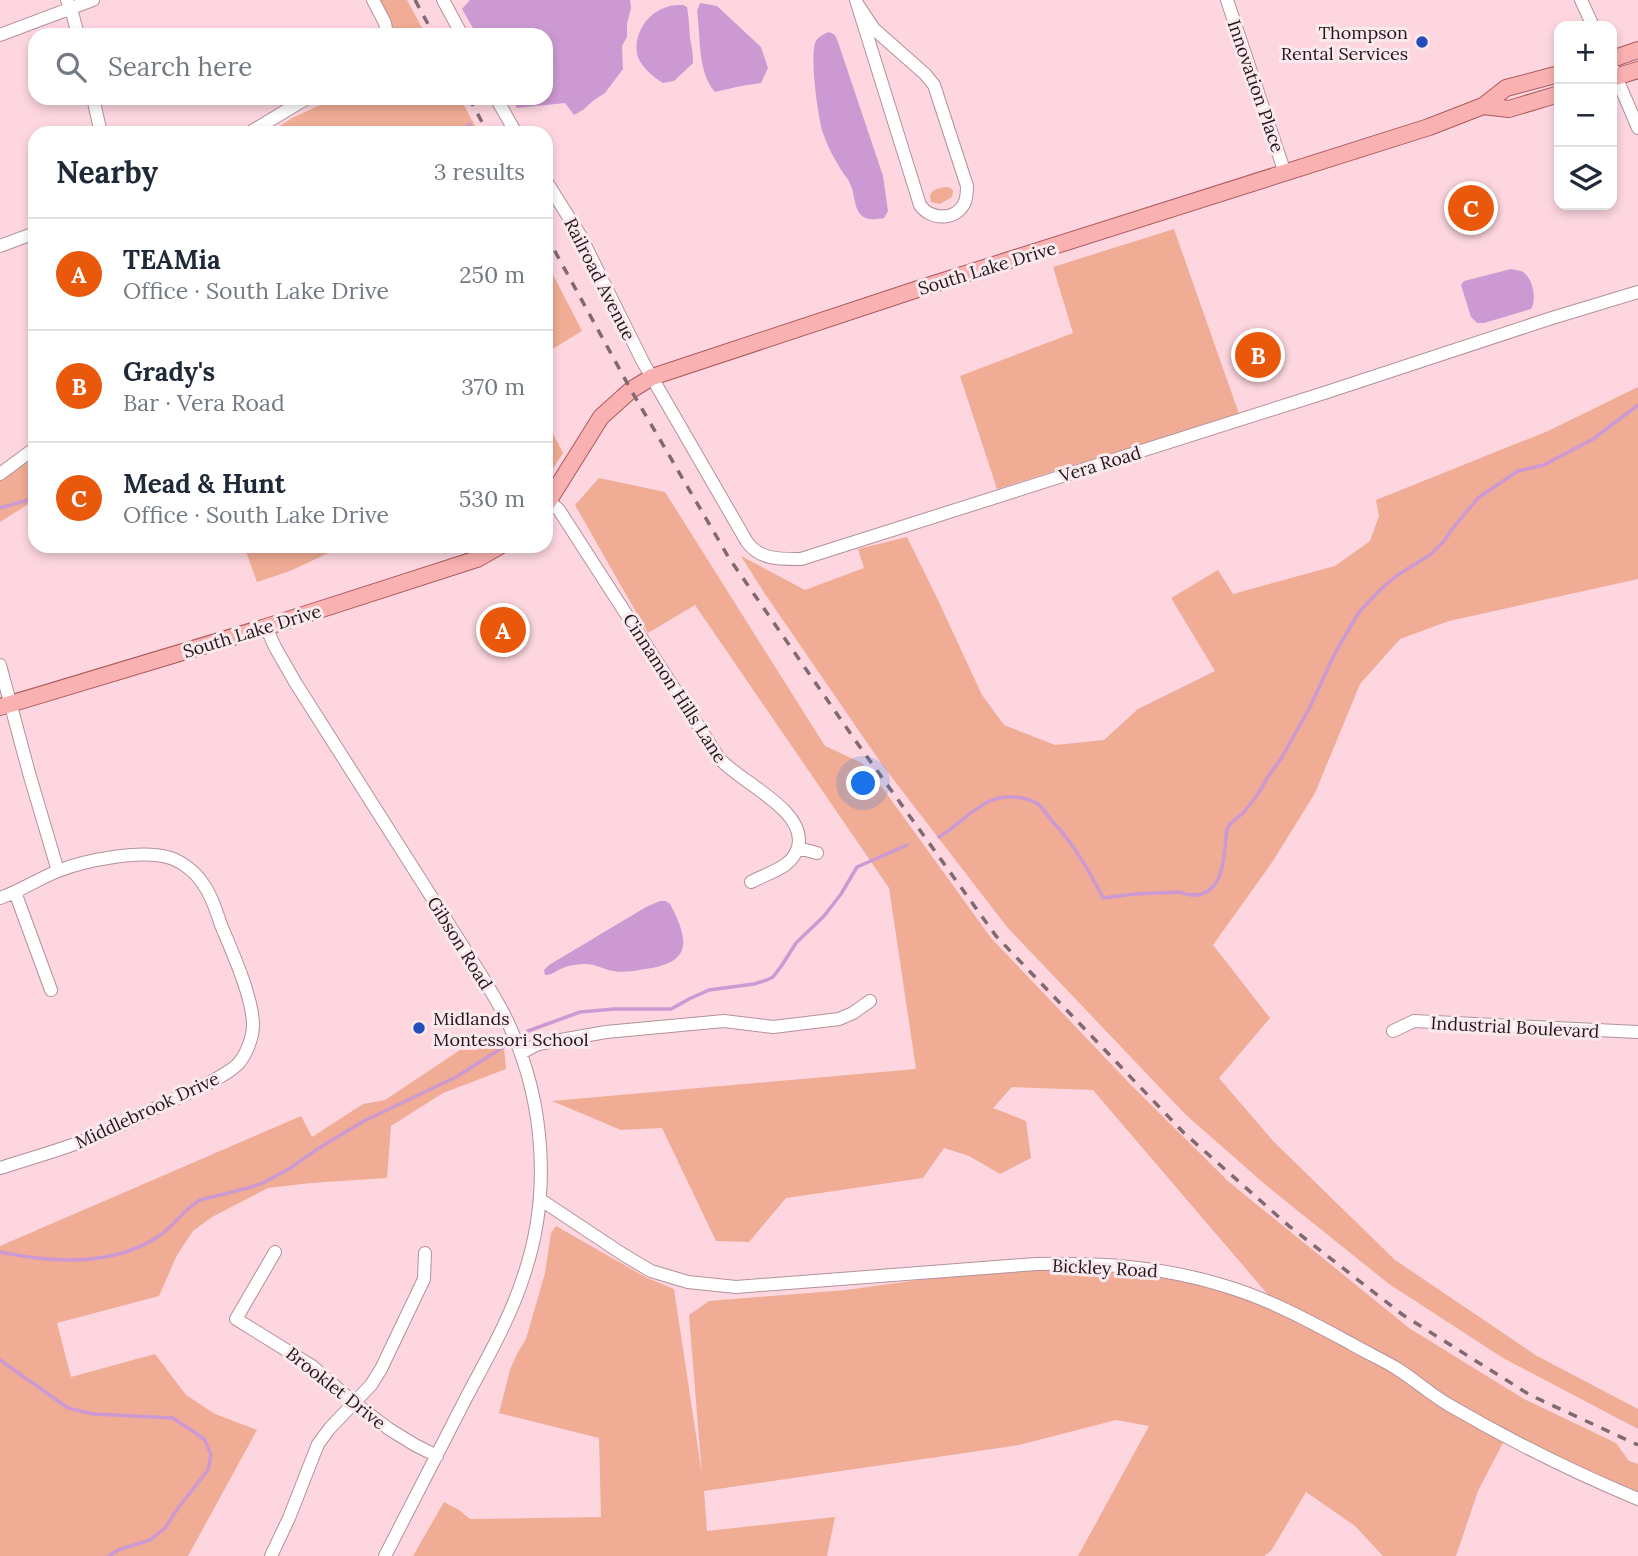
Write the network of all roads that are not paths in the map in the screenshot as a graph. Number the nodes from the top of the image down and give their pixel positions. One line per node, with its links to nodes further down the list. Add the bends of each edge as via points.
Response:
1 (93, 0): 7 (street)
2 (373, 0): 10 (street)
3 (443, 0): 11 (street)
4 (1227, 0): 28 (street, Innovation Place)
5 (1581, 0): 8 (street)
6 (857, 2): 6 (street, via 920,205 934,216 951,214 964,204 967,186 936,89 874,29)
7 (69, 4): 9 (street); 12 (street)
8 (1591, 21)
9 (76, 28)
10 (386, 28)
11 (458, 28)
12 (0, 35)
13 (1638, 50): 14 (main road)
14 (1617, 57)
15 (1638, 70): 16 (main road)
16 (1617, 72)
17 (1554, 75): 23 (main road, South Lake Drive, via 1506,88)
18 (1617, 81): 27 (street)
19 (1554, 95): 23 (main road, South Lake Drive, via 1508,109)
20 (95, 105): 24 (street)
21 (295, 105): 25 (street)
22 (500, 105): 26 (street)
23 (1483, 106): 28 (main road, South Lake Drive)
24 (99, 126)
25 (261, 126)
26 (512, 126)
27 (1638, 128)
28 (1285, 173): 33 (main road, South Lake Drive)
29 (553, 192): 33 (street, Railroad Avenue, via 580,235)
30 (28, 236): 31 (street)
31 (0, 246)
32 (1638, 292): 33 (street, Vera Road, via 801,559 771,558 752,549)
33 (652, 377): 36 (main road, South Lake Drive, via 601,417)
34 (28, 453): 35 (street)
35 (0, 474)
36 (553, 495)
37 (553, 506): 42 (street, Cinnamon Hills Lane, via 719,758 792,820 799,833)
38 (488, 553): 39 (main road, South Lake Drive)
39 (266, 627): 41 (main road, South Lake Drive); 52 (street, Gibson Road, via 295,682 487,984)
40 (0, 666): 41 (street)
41 (5, 706): 44 (street)
42 (798, 849): 43 (street); 45 (street, via 786,864)
43 (817, 853)
44 (58, 871): 46 (street, Middlebrook Drive); 53 (street, Middlebrook Drive, via 145,855 174,859 197,876 212,901 246,991 252,1038 231,1070 189,1093 93,1138)
45 (751, 882)
46 (16, 892): 47 (street, Middlebrook Drive); 48 (street)
47 (0, 898)
48 (51, 990)
49 (870, 1001): 52 (street, via 839,1019 773,1027 724,1021 606,1032 538,1044)
50 (1393, 1031): 51 (street, Industrial Boulevard, via 1414,1021)
51 (1638, 1032)
52 (521, 1053): 54 (street, Gibson Road, via 539,1136)
53 (0, 1168)
54 (541, 1200): 58 (street, Gibson Road, via 521,1285); 59 (street, Bickley Road, via 651,1271 709,1286 1084,1263 1161,1270 1227,1286 1304,1318 1506,1437)
55 (275, 1252): 57 (street, Brooklet Drive, via 236,1319 301,1358)
56 (425, 1252): 57 (street, via 424,1279 382,1369)
57 (353, 1402): 58 (street, Brooklet Drive, via 389,1429); 60 (street, via 318,1444)
58 (438, 1455): 61 (street, Gibson Road)
59 (1638, 1499)
60 (271, 1556)
61 (386, 1556)

